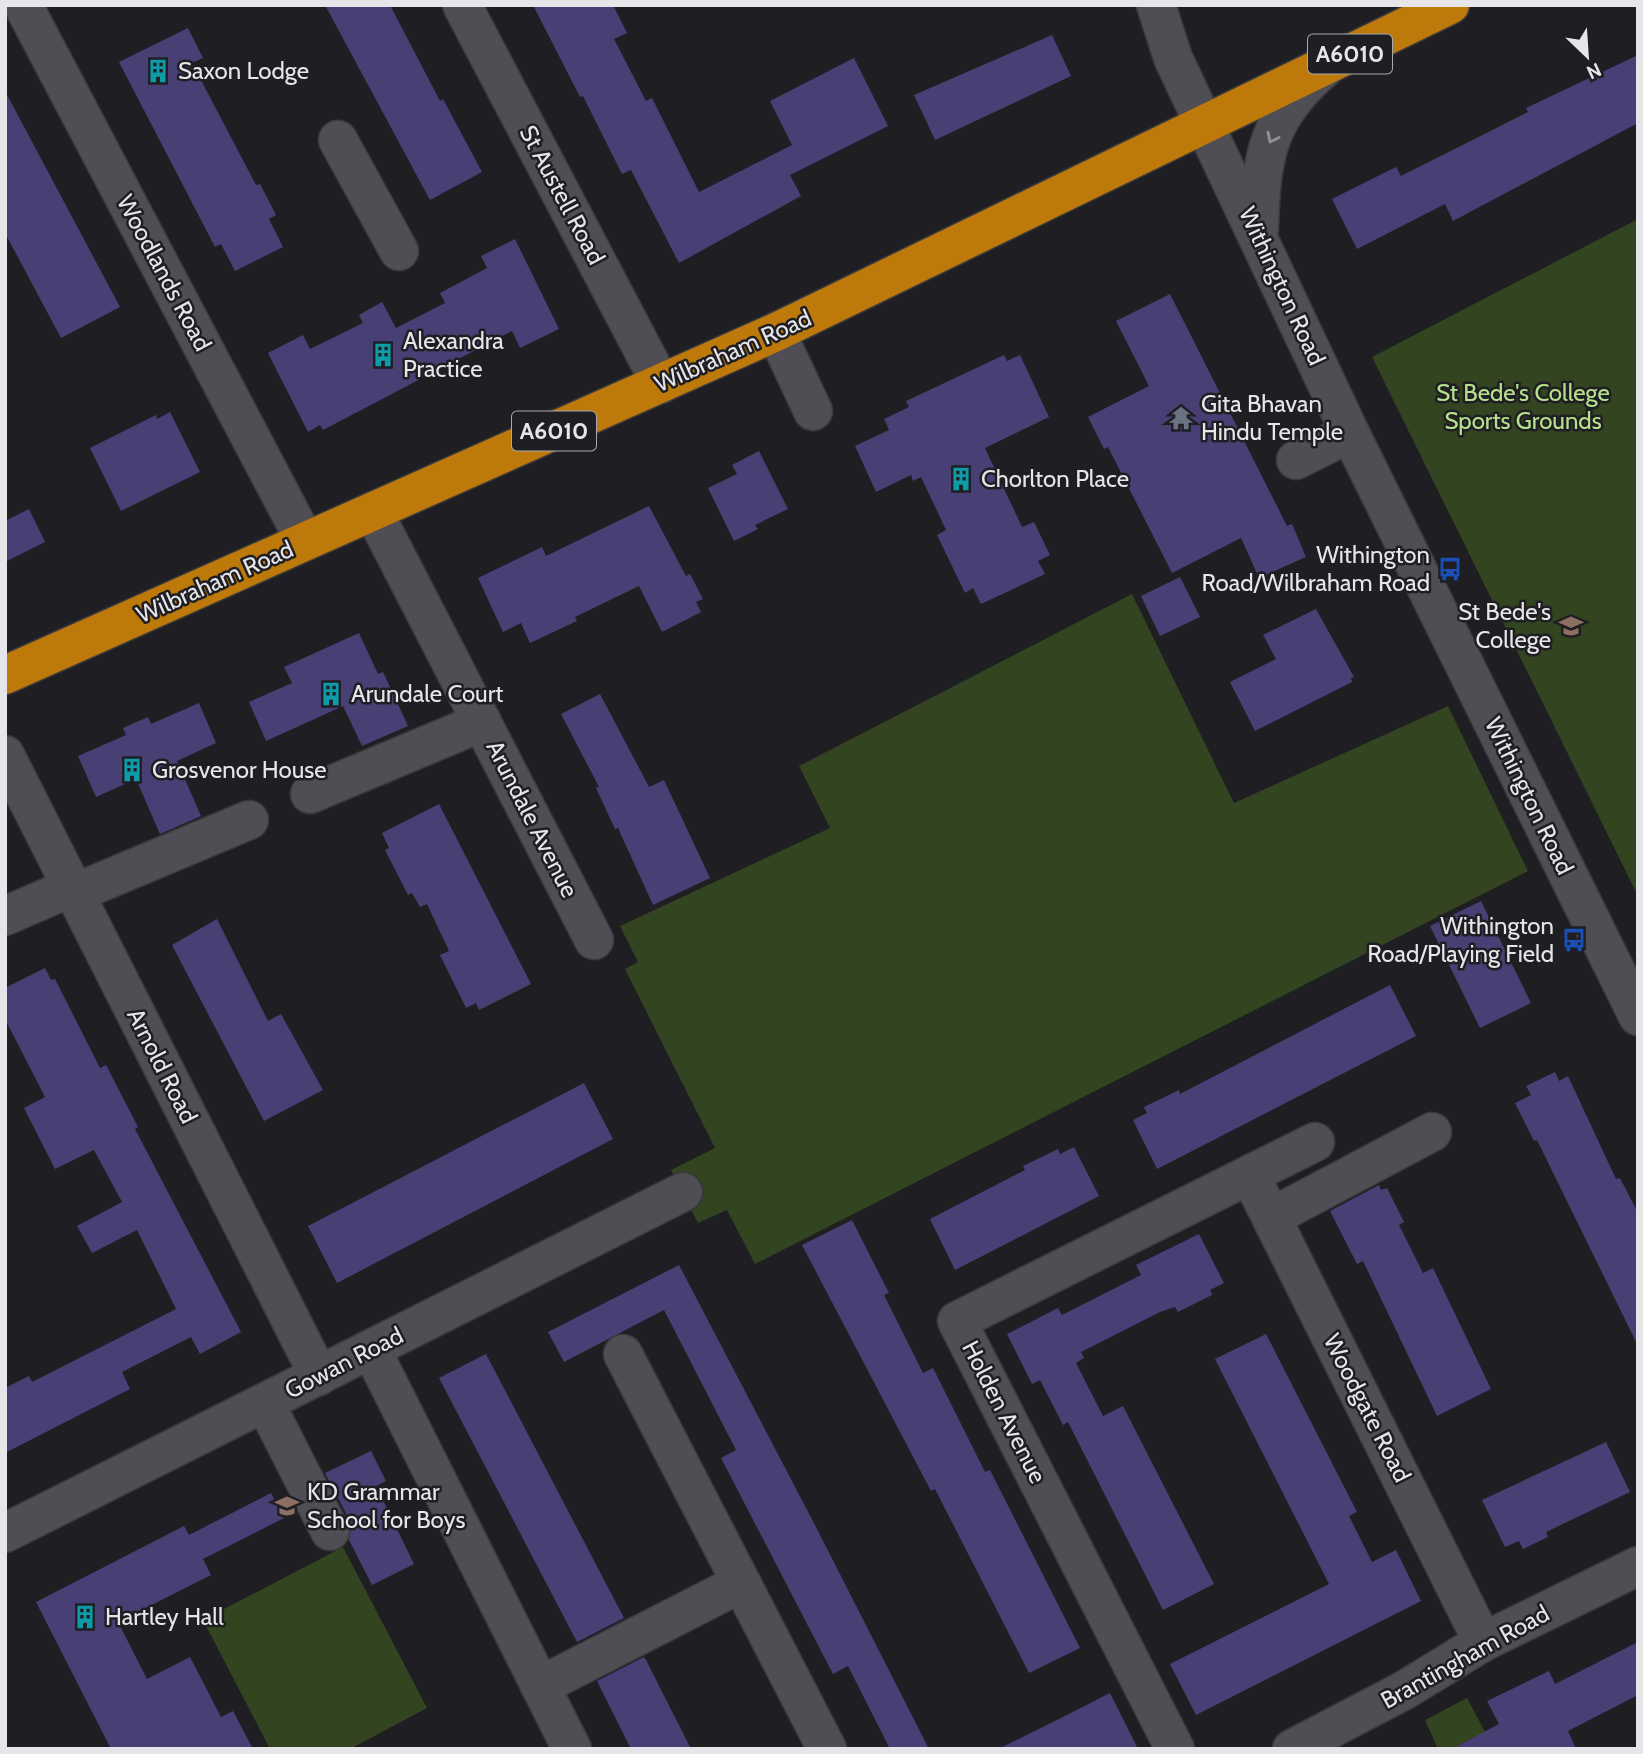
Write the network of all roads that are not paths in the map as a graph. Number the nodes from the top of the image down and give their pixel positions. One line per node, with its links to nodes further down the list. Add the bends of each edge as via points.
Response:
1 (23, 5): 16 (street, Woodlands Road)
2 (462, 5): 11 (street, St Austell Road)
3 (1156, 5): 6 (street, Withington Road, via 1173,58)
4 (1450, 5): 5 (highway, Wilbraham Road / A6010)
5 (1328, 65): 6 (highway, Wilbraham Road / A6010); 8 (street, one-way to 8, via 1301,90 1273,133 1261,177)
6 (1204, 125): 8 (street, Withington Road); 10 (highway, Wilbraham Road / A6010)
7 (338, 140): 9 (street)
8 (1259, 235): 13 (street, Withington Road)
9 (400, 251)
10 (776, 332): 11 (highway, Wilbraham Road / A6010); 12 (street)
11 (661, 384): 15 (highway, Wilbraham Road / A6010)
12 (813, 411)
13 (1350, 433): 14 (street); 25 (street, Withington Road)
14 (1296, 460)
15 (373, 511): 16 (highway, Wilbraham Road / A6010); 18 (street, Arundale Avenue)
16 (305, 541): 17 (highway, Wilbraham Road / A6010)
17 (5, 675)
18 (481, 722): 20 (street); 24 (street, Arundale Avenue)
19 (5, 755): 22 (street, Arnold Road)
20 (310, 794)
21 (249, 820): 22 (street)
22 (73, 890): 23 (street); 33 (street, Arnold Road)
23 (5, 916)
24 (594, 940)
25 (1638, 1016)
26 (1432, 1132): 30 (street)
27 (1315, 1142): 28 (street, Holden Avenue)
28 (1250, 1175): 30 (street, Woodgate Road); 43 (street, Holden Avenue, via 957,1321)
29 (682, 1192): 31 (street, Gowan Road)
30 (1272, 1217): 39 (street, Woodgate Road)
31 (372, 1349): 33 (street, Gowan Road); 40 (street)
32 (623, 1354): 38 (street)
33 (319, 1376): 34 (street, Gowan Road)
34 (265, 1403): 35 (street); 36 (street, Gowan Road)
35 (330, 1531)
36 (5, 1533)
37 (1638, 1566): 39 (street, Brantingham Road)
38 (741, 1583): 40 (street); 42 (street)
39 (1483, 1642): 44 (street, Brantingham Road)
40 (540, 1686): 41 (street)
41 (572, 1749)
42 (827, 1749)
43 (1175, 1749)
44 (1292, 1749)

